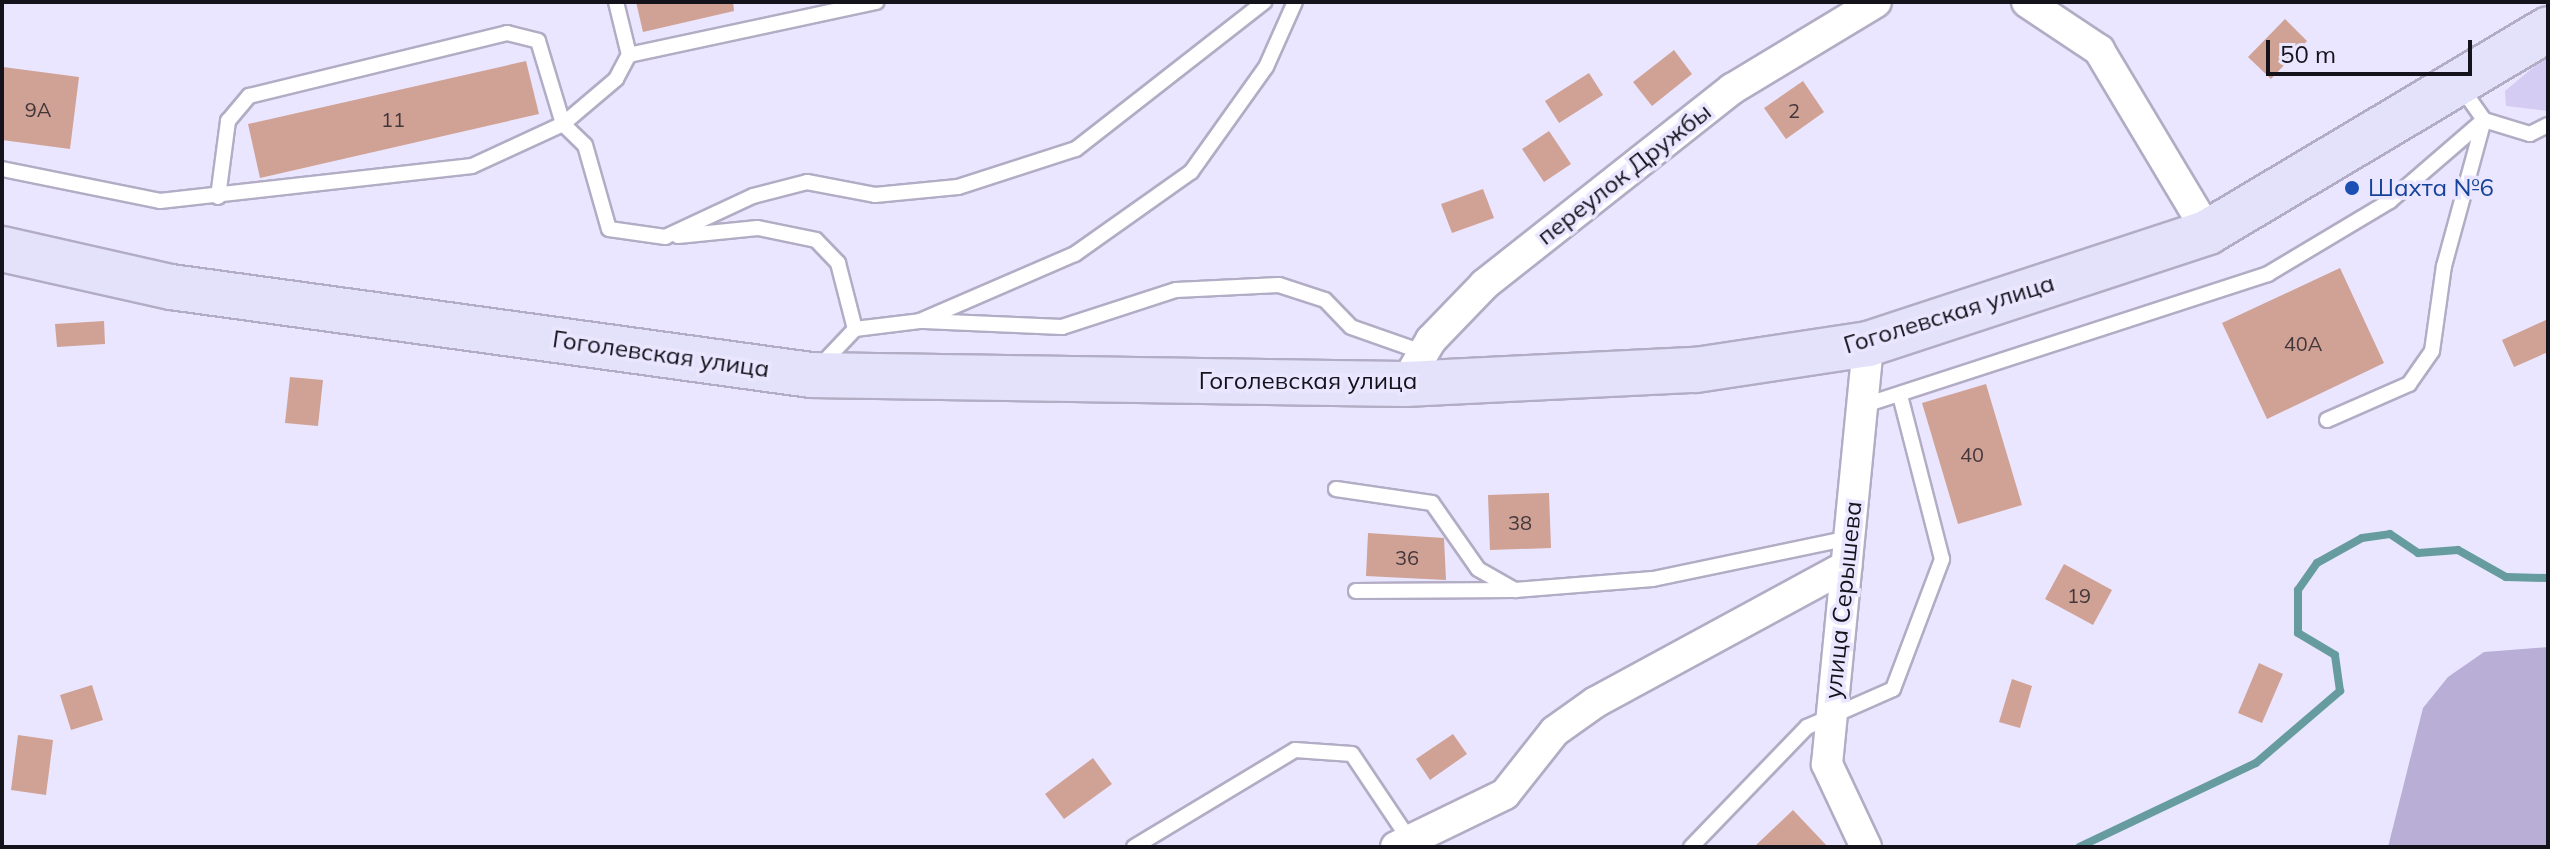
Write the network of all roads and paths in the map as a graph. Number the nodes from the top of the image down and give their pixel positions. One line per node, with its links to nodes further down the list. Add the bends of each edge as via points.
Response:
1 (616, 2): 8 (lane)
2 (876, 2): 8 (lane)
3 (1264, 2): 18 (lane, via 1076,149 958,187 875,195 807,182 753,196)
4 (1295, 2): 20 (lane, via 1266,67 1191,172 1075,254)
5 (1876, 2): 23 (street, переулок Дружбы, via 1732,89 1485,284)
6 (2027, 2): 17 (street, via 2099,50)
7 (2548, 29): 9 (main road, Гоголевская улица)
8 (629, 55): 11 (lane, via 616,79)
9 (2459, 83): 10 (lane); 17 (main road, Гоголевская улица)
10 (2484, 120): 13 (lane); 25 (lane, via 2390,201 2268,274); 27 (lane, via 2444,266 2432,351 2409,384)
11 (563, 124): 16 (lane, via 472,166); 16 (lane, via 538,41 507,33 249,96 228,121); 18 (lane, via 585,145 609,229)
12 (2548, 125): 13 (lane)
13 (2530, 134): 14 (lane)
14 (2548, 137)
15 (2, 169): 16 (lane, via 160,201)
16 (218, 197)
17 (2208, 232): 22 (main road, Гоголевская улица)
18 (665, 237): 21 (lane, via 758,228 816,240 838,263)
19 (2, 249): 24 (main road, Гоголевская улица, via 171,287)
20 (920, 321): 21 (lane); 23 (lane, via 1062,327 1176,290 1279,285 1325,300 1351,327)
21 (855, 329): 24 (lane)
22 (1868, 344): 23 (main road, Гоголевская улица, via 1696,370); 26 (street, улица Серышева)
23 (1413, 368): 24 (main road, Гоголевская улица)
24 (811, 375)
25 (1900, 395): 26 (lane); 32 (lane, via 1942,559 1893,689)
26 (1862, 406): 29 (street, улица Серышева)
27 (2327, 420)
28 (1336, 489): 30 (lane, via 1432,503 1478,569)
29 (1847, 552): 30 (lane, via 1653,579); 32 (street, улица Серышева); 33 (street, via 1555,731 1505,794)
30 (1515, 590): 31 (lane)
31 (1356, 591)
32 (1831, 717): 35 (lane, via 1807,727); 36 (street, улица Серышева, via 1827,764)
33 (1402, 843): 34 (lane, via 1352,754 1295,750)
34 (1134, 847)
35 (1691, 847)
36 (1866, 847)

